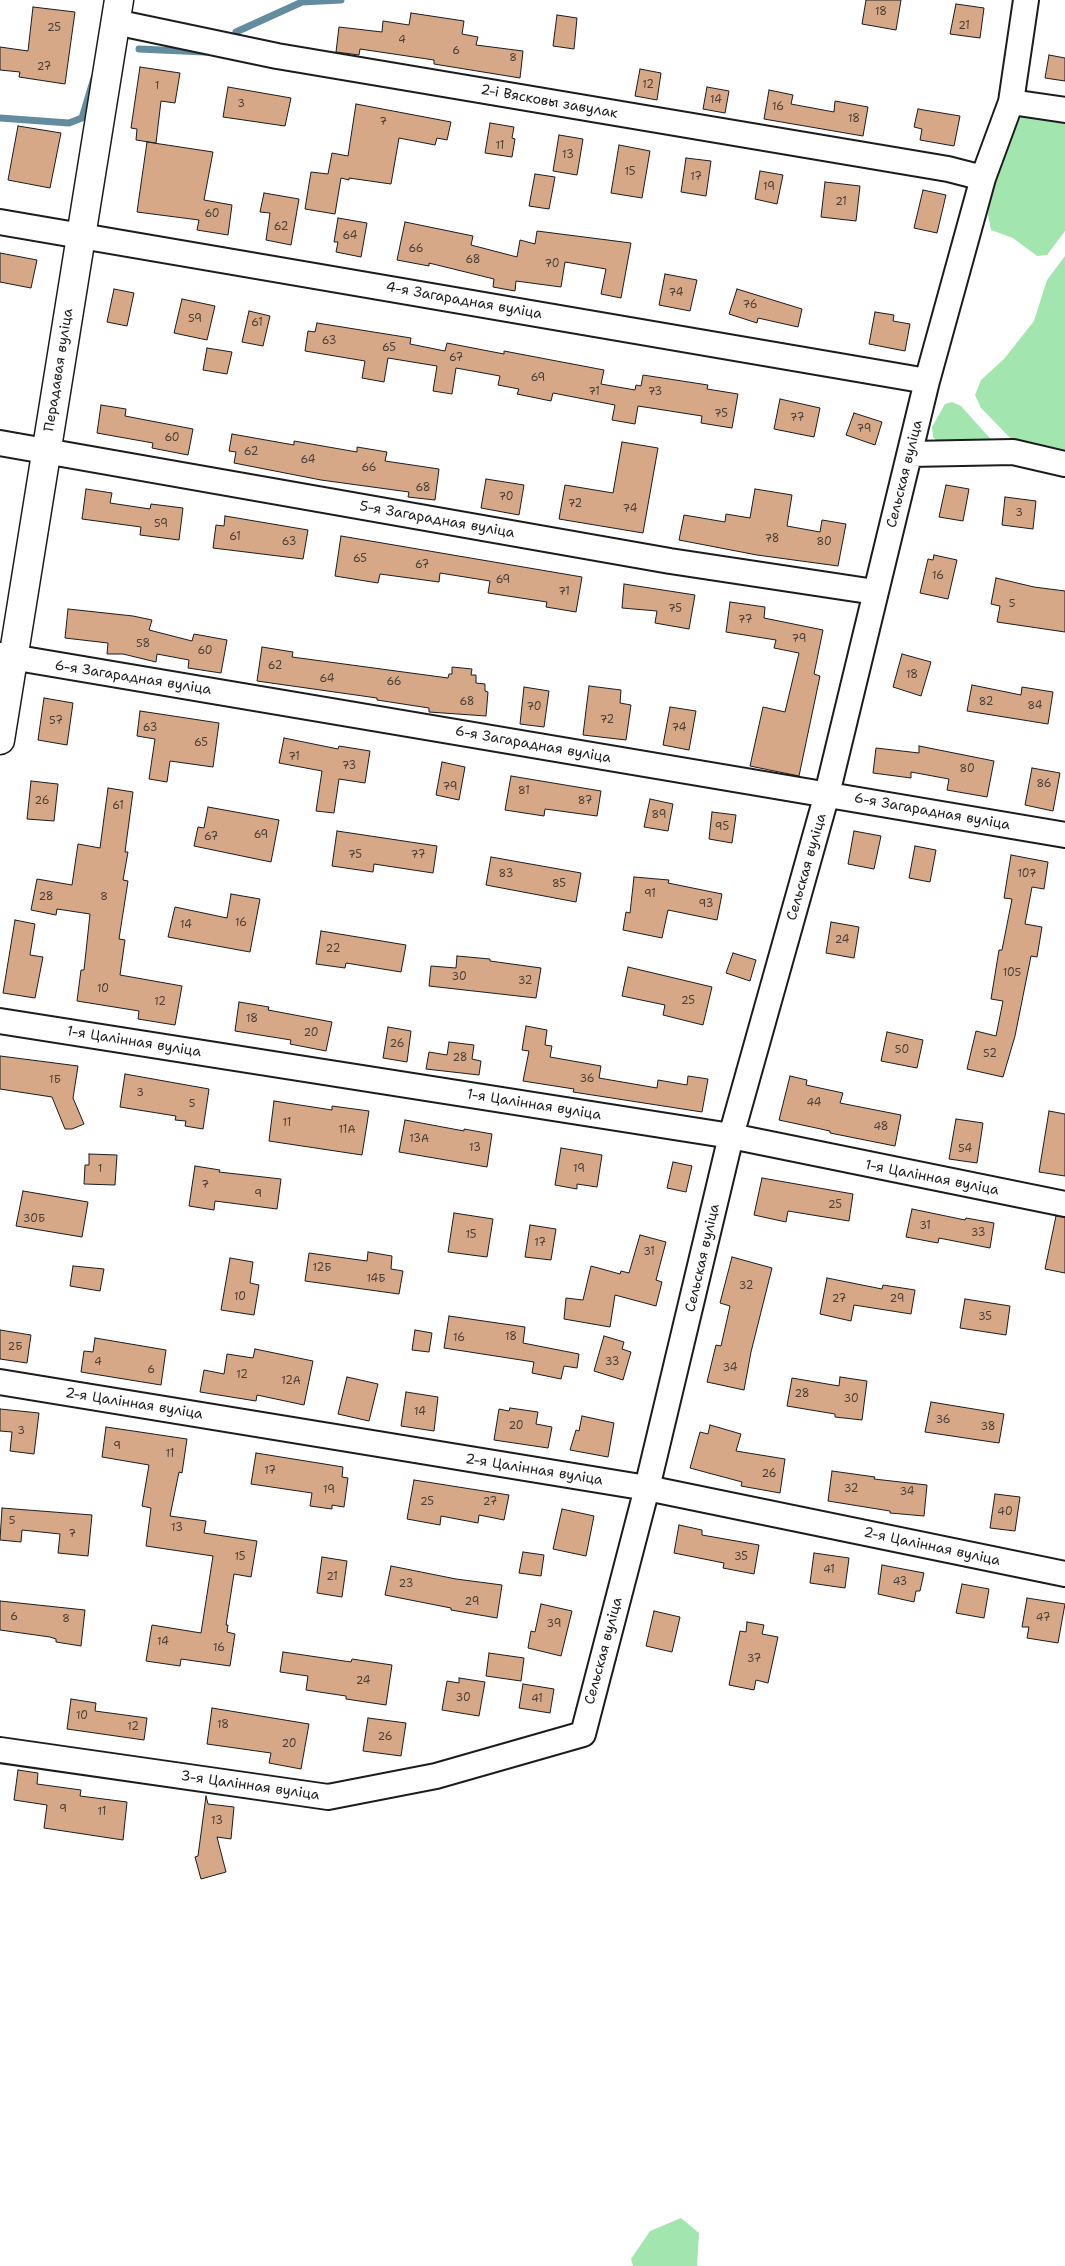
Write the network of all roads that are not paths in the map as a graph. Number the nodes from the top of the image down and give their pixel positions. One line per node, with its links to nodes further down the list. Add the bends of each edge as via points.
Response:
1 (1026, 0): 3 (street, Сельская вуліца)
2 (117, 11): 5 (street, 2-і Вясковы завулак, via 277,56 948,169); 7 (street, Перадавая вуліца)
3 (1011, 102): 4 (street); 5 (street, Сельская вуліца)
4 (1065, 110)
5 (984, 178): 8 (street, Сельская вуліца)
6 (0, 222): 7 (street, 4-я Загарадная вуліца)
7 (81, 236): 8 (street, 4-я Загарадная вуліца); 10 (street, Перадавая вуліца)
8 (927, 381): 11 (street, Сельская вуліца)
9 (0, 443): 10 (street, 5-я Загарадная вуліца)
10 (46, 451): 13 (street, 5-я Загарадная вуліца, via 670,561); 14 (street, Перадавая вуліца)
11 (910, 454): 12 (street, via 1014,452); 13 (street, Сельская вуліца)
12 (1065, 464)
13 (875, 592): 16 (street, Сельская вуліца)
14 (7, 657): 15 (street, Перадавая вуліца); 16 (street, 6-я Загарадная вуліца)
15 (0, 740)
16 (827, 794): 17 (street, 6-я Загарадная вуліца); 19 (street, Сельская вуліца)
17 (1065, 835)
18 (0, 1021): 19 (street, 1-я Цалінная вуліца)
19 (732, 1136): 20 (street, 1-я Цалінная вуліца); 22 (street, Сельская вуліца)
20 (1065, 1204)
21 (0, 1382): 22 (street, 2-я Цалінная вуліца)
22 (647, 1488): 23 (street, 2-я Цалінная вуліца); 24 (street, Сельская вуліца)
23 (1065, 1574)
24 (583, 1734): 25 (street, 3-я Цалінная вуліца, via 436,1776 328,1797)
25 (0, 1750)

